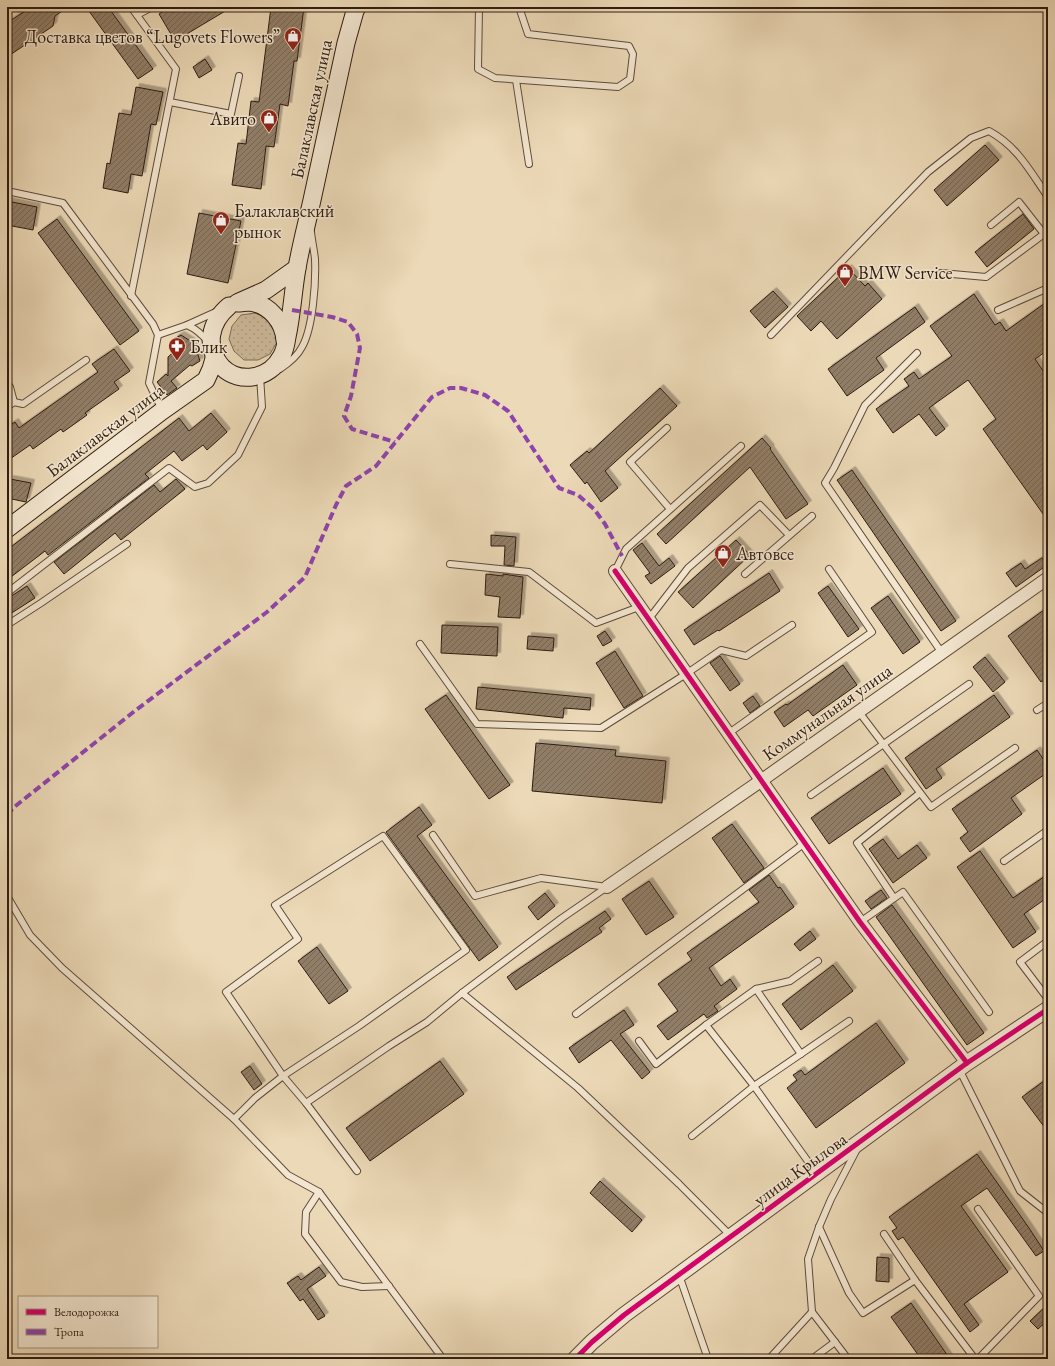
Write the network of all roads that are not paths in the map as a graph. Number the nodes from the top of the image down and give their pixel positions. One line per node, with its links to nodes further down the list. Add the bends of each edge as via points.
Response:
1 (131, 7): 6 (lane)
2 (152, 7): 6 (lane)
3 (357, 7): 13 (main road, Балаклавская улица, via 346,43)
4 (479, 7): 8 (lane, via 478,69 495,78)
5 (519, 7): 8 (lane, via 528,34 629,46 633,54 630,79 618,87)
6 (137, 15): 9 (lane, via 176,69)
7 (239, 76): 9 (lane, via 231,114)
8 (516, 80): 10 (lane)
9 (170, 102): 19 (lane)
10 (528, 164)
11 (7, 191): 19 (lane, via 63,203)
12 (1048, 197): 24 (lane, via 1019,154 1002,138 989,131 971,138 928,172)
13 (309, 217): 16 (main road, Балаклавская улица); 30 (lane, via 315,274 308,333 303,347 296,356 278,370)
14 (990, 225): 15 (lane, via 1019,202)
15 (1046, 233): 17 (lane, via 986,277)
16 (297, 268): 20 (main road, via 266,290); 25 (main road, Балаклавская улица)
17 (941, 273)
18 (1048, 288): 21 (lane)
19 (132, 296): 23 (lane)
20 (233, 304): 22 (lane); 25 (main road, via 250,302 262,305 272,312 280,322); 26 (main road, via 214,325 211,341)
21 (998, 310)
22 (186, 325): 23 (lane); 26 (lane, via 196,328)
23 (158, 335): 35 (lane, via 149,383)
24 (771, 335)
25 (285, 346): 30 (main road, Балаклавская улица, via 277,365)
26 (214, 352): 29 (main road, via 219,363); 31 (main road)
27 (917, 353): 54 (lane, via 865,405 825,483)
28 (86, 360): 33 (lane, via 23,404)
29 (231, 373): 30 (main road, via 245,378); 31 (main road, Балаклавская улица)
30 (264, 374): 48 (lane, via 262,407 238,455 208,483 195,488 169,468)
31 (206, 380): 35 (main road, Балаклавская улица)
32 (7, 383): 33 (lane)
33 (14, 402): 34 (lane)
34 (7, 406)
35 (162, 411): 40 (main road, Балаклавская улица)
36 (667, 428): 38 (lane, via 630,462)
37 (741, 446): 38 (lane)
38 (670, 509): 45 (lane, via 626,549)
39 (812, 516): 41 (lane)
40 (7, 530)
41 (789, 535): 46 (lane); 50 (lane, via 760,505 688,568)
42 (127, 544): 51 (lane)
43 (450, 564): 49 (lane, via 529,572 596,623)
44 (829, 569): 60 (lane, via 872,632)
45 (614, 571): 49 (street)
46 (745, 574)
47 (1048, 578): 54 (street, Коммунальная улица)
48 (7, 593)
49 (639, 607): 50 (street)
50 (648, 620): 55 (street)
51 (7, 625)
52 (792, 625): 55 (lane, via 746,656 721,650)
53 (420, 644): 55 (lane, via 477,724 601,728)
54 (942, 653): 59 (street, Коммунальная улица)
55 (686, 674): 60 (street)
56 (970, 684): 61 (lane)
57 (1048, 703): 58 (lane)
58 (1037, 710)
59 (859, 712): 61 (lane); 63 (street, Коммунальная улица)
60 (729, 733): 63 (street)
61 (884, 745): 64 (lane); 65 (lane)
62 (1015, 748): 64 (lane, via 931,807)
63 (762, 780): 68 (street); 70 (street, Коммунальная улица)
64 (920, 793): 72 (lane, via 857,843)
65 (812, 795)
66 (1048, 830): 69 (lane)
67 (433, 835): 70 (lane, via 475,896 539,878)
68 (806, 842): 73 (street); 81 (lane)
69 (1004, 861)
70 (607, 887): 77 (lane)
71 (7, 896): 90 (lane, via 30,935 62,968)
72 (894, 898): 73 (lane); 80 (lane, via 903,892)
73 (860, 922): 86 (street)
74 (1048, 940): 78 (lane, via 1020,962)
75 (818, 961): 76 (lane, via 790,981)
76 (756, 989): 83 (lane); 85 (lane)
77 (462, 993): 89 (lane, via 427,1022); 100 (lane, via 578,1088)
78 (1048, 999)
79 (1048, 1009): 86 (street, улица Крылова)
80 (988, 1012)
81 (576, 1014)
82 (849, 1021): 85 (lane)
83 (706, 1025): 84 (lane, via 656,1064); 88 (lane)
84 (639, 1041)
85 (802, 1054): 88 (lane)
86 (963, 1066): 92 (street, улица Крылова); 97 (lane, via 1020,1191)
87 (283, 1076): 87 (lane, via 466,950 383,836 274,905 298,939 226,992); 89 (lane); 90 (lane)
88 (754, 1086): 91 (lane); 94 (lane)
89 (306, 1102): 93 (lane)
90 (234, 1119): 95 (lane, via 288,1175)
91 (692, 1136)
92 (862, 1140): 94 (street, улица Крылова); 98 (lane, via 831,1198)
93 (357, 1170)
94 (817, 1174): 100 (street, улица Крылова)
95 (319, 1192): 103 (lane); 103 (lane, via 306,1212 305,1234 341,1282 362,1287)
96 (978, 1209): 112 (lane, via 1039,1296)
97 (1048, 1213)
98 (819, 1227): 102 (lane, via 849,1293 863,1313); 104 (lane, via 808,1259)
99 (884, 1234): 102 (lane)
100 (731, 1236): 101 (street, улица Крылова)
101 (679, 1275): 107 (street, улица Крылова, via 624,1315); 108 (lane)
102 (915, 1280): 112 (lane)
103 (388, 1286): 106 (lane)
104 (812, 1312): 105 (lane); 109 (lane)
105 (835, 1342): 110 (lane); 111 (lane)
106 (443, 1359)
107 (575, 1359)
108 (708, 1359)
109 (770, 1359)
110 (812, 1359)
111 (848, 1359)
112 (977, 1359)

